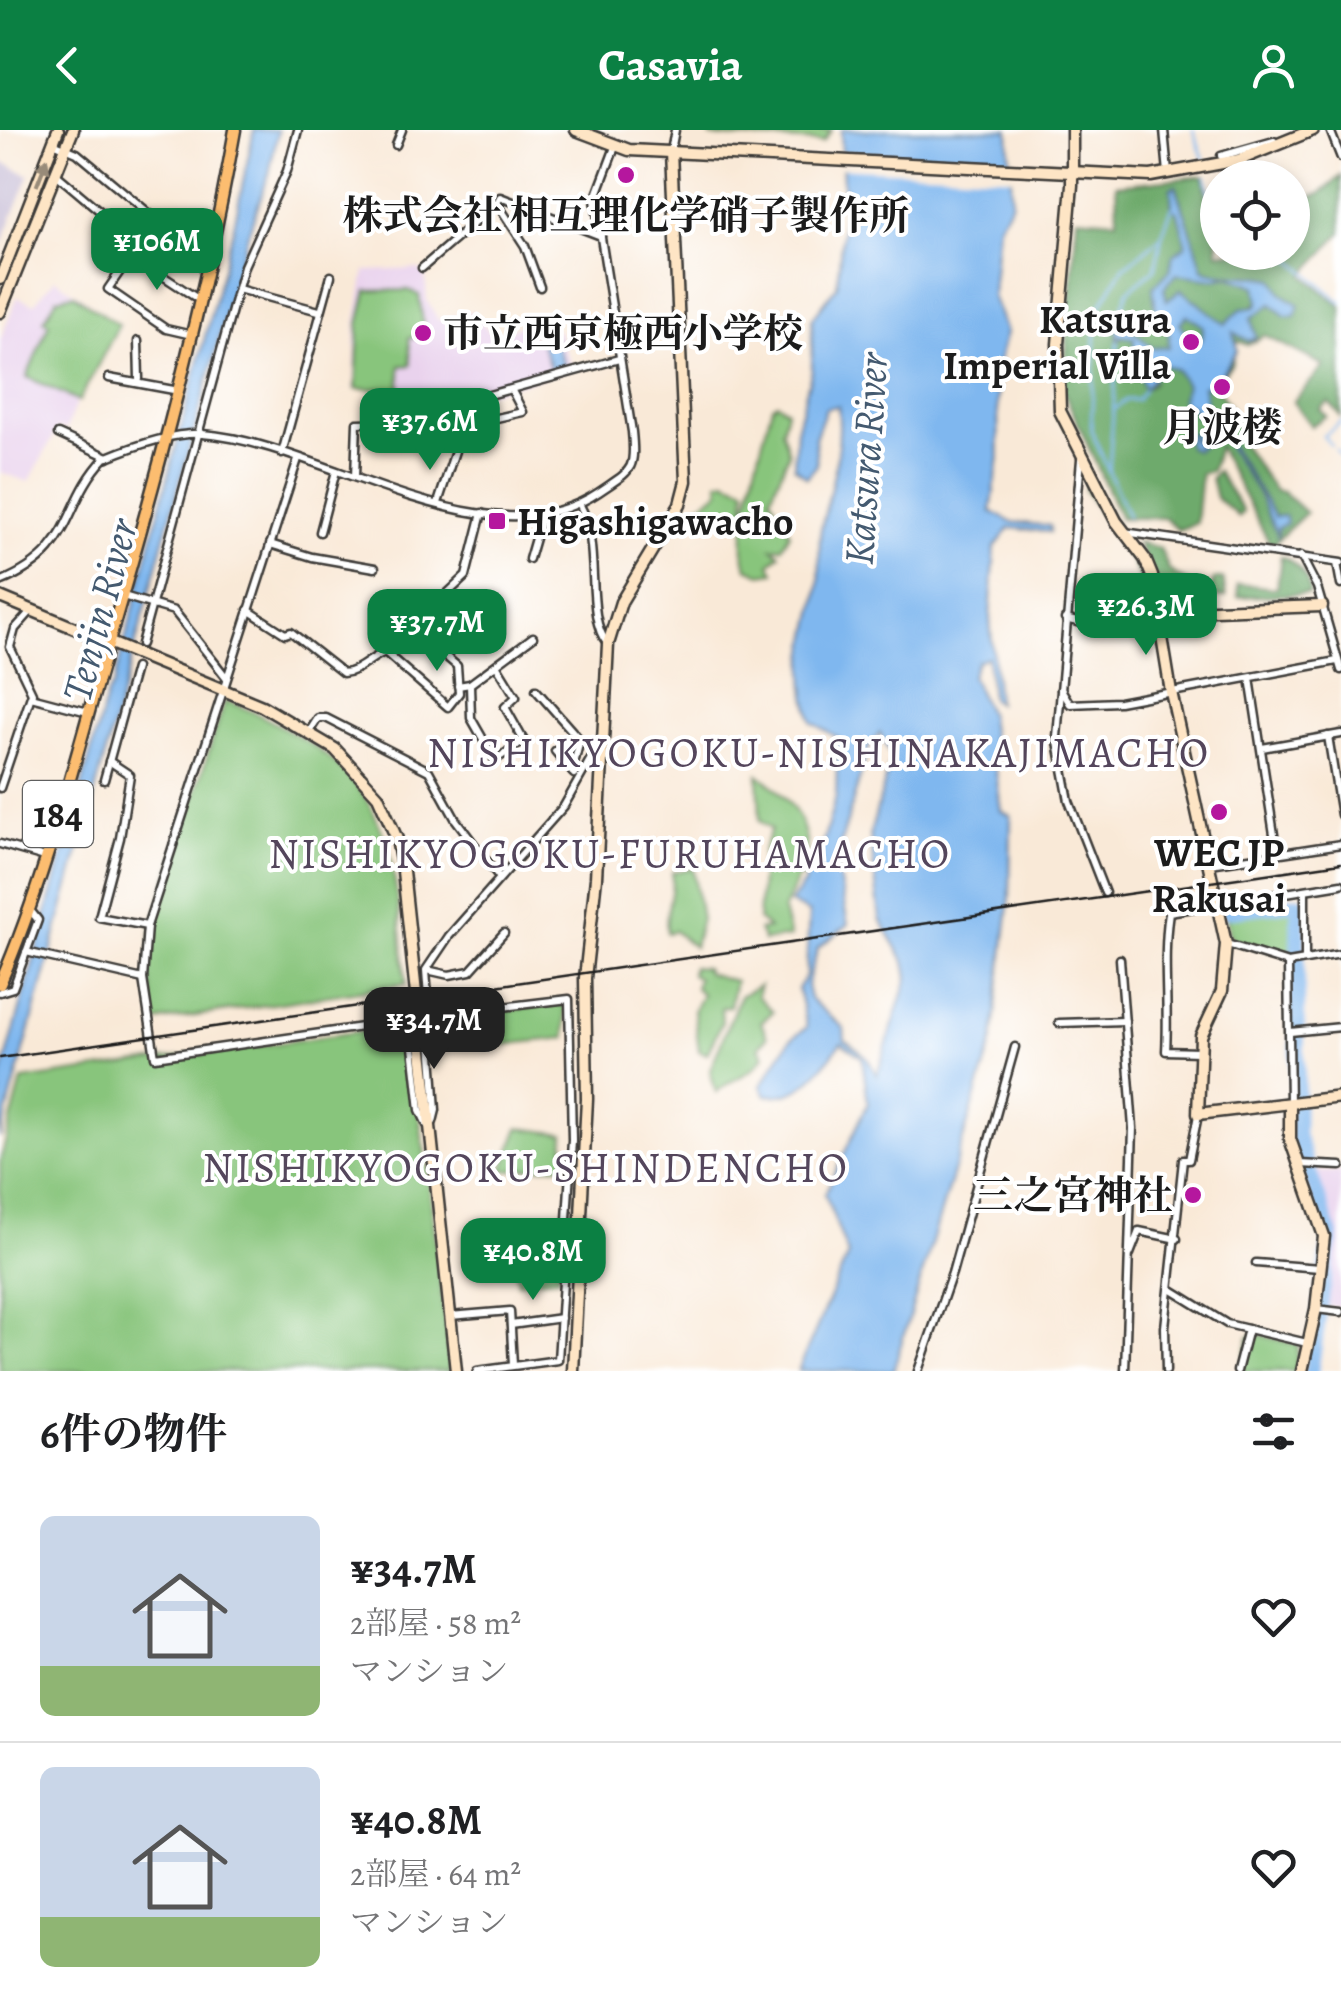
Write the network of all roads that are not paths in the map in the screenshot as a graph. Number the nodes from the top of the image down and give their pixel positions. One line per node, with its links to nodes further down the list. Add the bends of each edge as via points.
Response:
1 (58, 130): 12 (street)
2 (73, 130): 15 (street)
3 (235, 130): 33 (main road, 184)
4 (298, 130): 32 (street)
5 (402, 130): 13 (street)
6 (576, 130): 16 (street)
7 (675, 130): 17 (street)
8 (1072, 130): 20 (street)
9 (1164, 130): 22 (street)
10 (1313, 130): 14 (street)
11 (1330, 130): 19 (street)
12 (53, 144): 15 (street); 27 (street, one-way to 12)
13 (396, 145)
14 (1282, 146): 18 (street, via 1278,140); 22 (street)
15 (66, 148): 21 (street); 26 (street, via 156,219)
16 (615, 148): 17 (street); 25 (street, via 597,187)
17 (675, 152): 20 (street); 79 (street, via 686,481 680,504 620,602)
18 (1221, 156)
19 (1341, 158)
20 (1068, 173): 22 (street); 48 (street, via 1060,412)
21 (55, 174): 24 (street); 27 (street)
22 (1168, 174)
23 (497, 203): 25 (street, via 500,196); 28 (street); 31 (street, via 525,246)
24 (107, 217)
25 (600, 236): 38 (street)
26 (131, 255): 33 (street); 36 (street, via 108,289 166,330)
27 (8, 265): 30 (street); 35 (street)
28 (422, 268)
29 (331, 276): 34 (street)
30 (0, 279)
31 (540, 287)
32 (238, 289): 34 (street); 45 (street)
33 (202, 301): 36 (main road, 184)
34 (320, 311): 49 (street)
35 (0, 312)
36 (194, 336): 41 (main road, 184)
37 (138, 341): 40 (street)
38 (619, 360): 42 (street); 55 (street, via 634,466)
39 (109, 378): 40 (street)
40 (139, 380): 41 (street)
41 (179, 391): 46 (main road, 184)
42 (512, 391): 43 (street, via 407,400); 43 (street, via 524,412 488,420)
43 (406, 420): 53 (street, via 357,423)
44 (58, 434): 50 (street)
45 (197, 434): 46 (street); 49 (street); 69 (street)
46 (169, 439): 50 (street); 68 (main road, 184)
47 (456, 451): 54 (street)
48 (1081, 453): 59 (street); 74 (street)
49 (282, 454): 51 (street)
50 (108, 456): 65 (street, via 52,544 23,572)
51 (298, 459): 52 (street); 60 (street)
52 (336, 471): 53 (street); 58 (street)
53 (354, 476): 54 (street)
54 (438, 503): 56 (street)
55 (580, 505): 57 (street); 79 (street, via 596,576 598,632)
56 (482, 513): 57 (street); 76 (street, via 466,576)
57 (542, 514): 62 (street)
58 (320, 532)
59 (1123, 532): 61 (street); 73 (street, via 1146,559)
60 (270, 544): 64 (street); 72 (street)
61 (1300, 555): 63 (street); 70 (street)
62 (530, 559)
63 (1339, 563): 66 (street)
64 (375, 568)
65 (0, 582)
66 (1341, 584)
67 (0, 597): 71 (street)
68 (127, 597): 69 (street); 78 (main road, 184)
69 (151, 604): 80 (street); 87 (street, via 174,612)
70 (1322, 606): 73 (street); 82 (street)
71 (32, 610): 78 (street); 93 (street, via 10,646)
72 (248, 610): 81 (street, via 343,672); 87 (street)
73 (1160, 612): 75 (street)
74 (1064, 619): 75 (street, via 1123,633); 90 (street)
75 (1162, 626): 92 (street)
76 (412, 628): 81 (street); 89 (street, via 457,666)
77 (533, 637): 83 (street)
78 (112, 644): 80 (street); 94 (main road, 184)
79 (608, 644): 97 (street)
80 (139, 649): 87 (street)
81 (384, 652): 89 (street, via 448,707)
82 (1337, 660): 85 (street); 86 (street)
83 (497, 666): 88 (street); 88 (street, via 516,696 505,706 524,741 495,760 471,718)
84 (135, 668): 101 (street)
85 (1341, 670)
86 (1250, 678): 92 (street); 99 (street)
87 (224, 684): 95 (street); 117 (street)
88 (470, 684): 89 (street)
89 (458, 686)
90 (1060, 686): 92 (street, via 1070,704); 114 (street, via 1060,764)
91 (536, 690): 102 (street, via 580,740)
92 (1171, 692): 110 (street)
93 (31, 697): 94 (street); 104 (street)
94 (89, 712): 109 (main road, 184)
95 (309, 732): 111 (street, via 318,718 326,718 429,771); 138 (street, via 359,771 397,838)
96 (1341, 734): 98 (street)
97 (604, 736): 102 (street); 157 (street, via 585,978 587,1099)
98 (1328, 736): 99 (street); 105 (street)
99 (1262, 748): 108 (street)
100 (554, 751): 102 (street)
101 (109, 761): 103 (street); 117 (street, via 130,775 99,917)
102 (575, 776): 111 (street, via 564,806)
103 (104, 780)
104 (0, 788)
105 (1341, 815)
106 (0, 844): 109 (street)
107 (1341, 844): 108 (street)
108 (1277, 854): 110 (street)
109 (45, 857): 116 (main road, 184)
110 (1210, 864): 115 (street)
111 (499, 877): 124 (street)
112 (1341, 884): 113 (street)
113 (1305, 892): 115 (street); 123 (street)
114 (1105, 893)
115 (1219, 905): 119 (street); 134 (street, via 1169,912 1162,958 1169,998 1166,1050)
116 (29, 909): 120 (street, via 38,920); 126 (main road, 184)
117 (148, 926): 125 (street)
118 (504, 934): 124 (street, via 470,972)
119 (1226, 944): 123 (street); 134 (street, via 1222,991)
120 (29, 953): 125 (street); 127 (street, via 14,988)
121 (1341, 954): 123 (street)
122 (1120, 959): 129 (street)
123 (1297, 960): 132 (street)
124 (426, 970): 128 (street)
125 (144, 979): 138 (street, via 154,1057 410,1020 420,1110)
126 (0, 984)
127 (0, 992)
128 (427, 1016): 138 (street, via 436,1110); 149 (street, via 569,999 572,1140)
129 (1125, 1021): 130 (street); 142 (street, via 1133,1128)
130 (1060, 1023)
131 (1341, 1026): 132 (street)
132 (1295, 1031): 136 (street)
133 (1015, 1047): 158 (street)
134 (1199, 1052): 137 (street)
135 (1341, 1098): 136 (street)
136 (1295, 1103): 137 (street); 139 (street, via 1290,1138)
137 (1198, 1114): 141 (street, via 1190,1160 1183,1160)
138 (430, 1132): 148 (street)
139 (1304, 1164): 140 (street); 144 (street, via 1324,1231)
140 (1341, 1166)
141 (1177, 1239): 142 (street, via 1139,1231); 145 (street)
142 (1127, 1257): 159 (street)
143 (1256, 1263): 144 (street)
144 (1320, 1268): 146 (street)
145 (1171, 1290): 151 (street, via 1210,1318); 160 (street)
146 (1320, 1310): 147 (street); 152 (street)
147 (1341, 1312)
148 (450, 1316): 150 (street, via 510,1310); 155 (street)
149 (561, 1318): 150 (street); 154 (street, via 558,1360)
150 (511, 1324): 153 (street)
151 (1248, 1328): 152 (street); 161 (street)
152 (1308, 1343): 162 (street)
153 (514, 1365): 154 (street); 156 (street)
154 (544, 1367)
155 (456, 1371)
156 (477, 1371)
157 (573, 1371)
158 (918, 1371)
159 (1125, 1371)
160 (1166, 1371)
161 (1237, 1371)
162 (1302, 1371)

